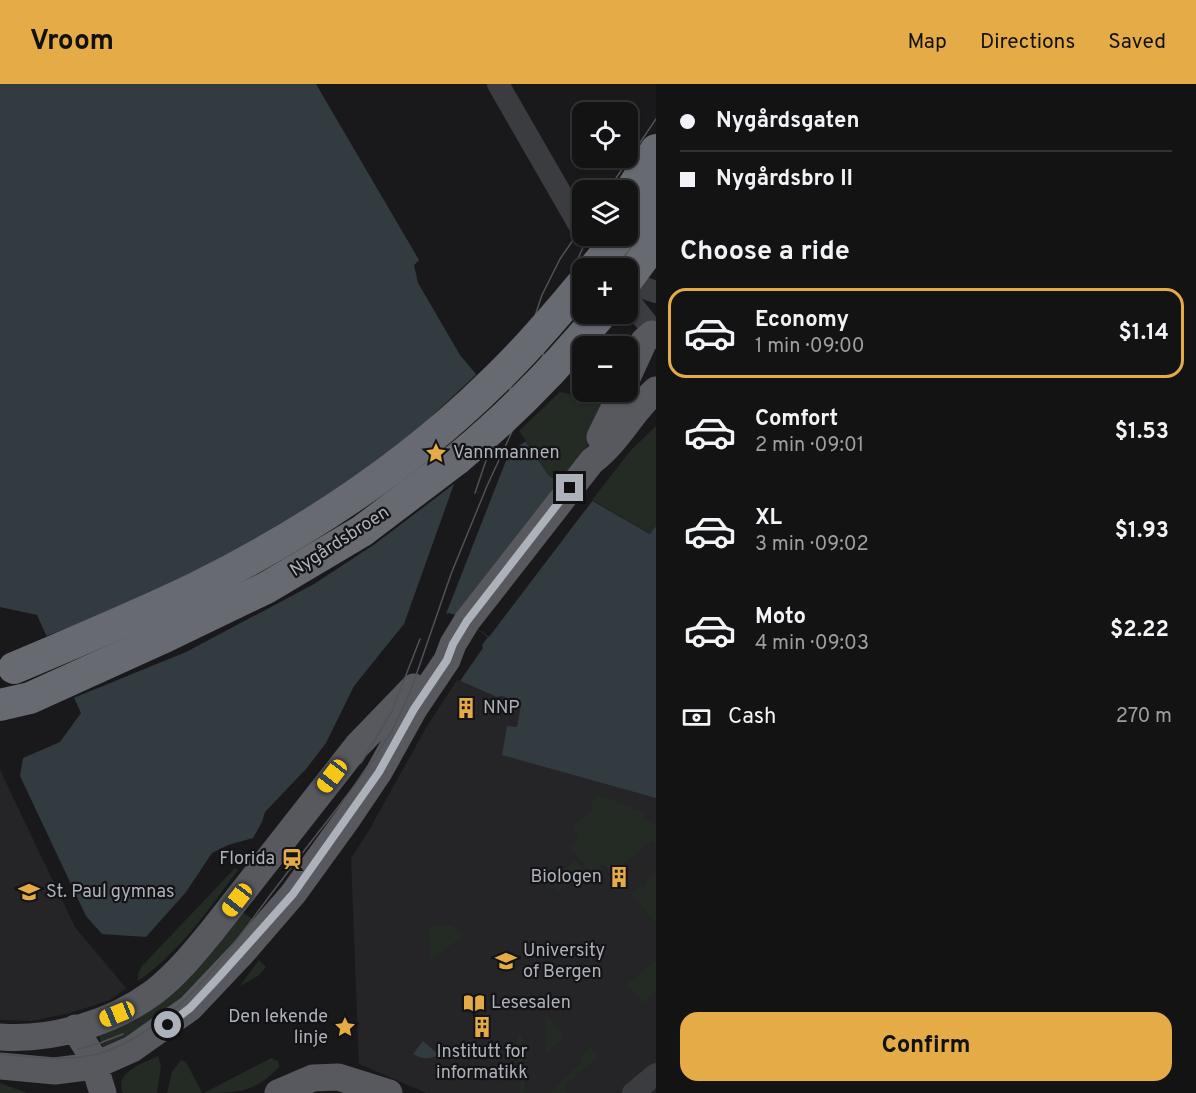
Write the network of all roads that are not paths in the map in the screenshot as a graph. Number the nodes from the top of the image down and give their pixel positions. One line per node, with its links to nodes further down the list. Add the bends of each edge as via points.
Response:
1 (506, 88): 5 (street)
2 (656, 150): 6 (highway, via 628,195 632,208)
3 (656, 185): 4 (highway, bridge)
4 (638, 210)
5 (572, 211)
6 (656, 229)
7 (656, 241): 10 (highway)
8 (612, 246): 9 (highway, bridge)
9 (602, 258)
10 (638, 266)
11 (638, 285): 12 (street)
12 (656, 292)
13 (572, 296): 22 (highway, Nygårdsbroen, bridge, via 491,384 410,454 346,501 197,587)
14 (638, 311): 16 (street)
15 (593, 324): 23 (highway, Nygårdsbroen, bridge, via 478,441 362,531 266,588)
16 (654, 329): 17 (main road)
17 (638, 354)
18 (656, 390): 20 (main road, via 605,451)
19 (616, 402): 20 (main road)
20 (592, 460): 21 (main road)
21 (453, 644): 26 (main road, via 440,653 411,690 357,746 185,963 136,1004); 30 (main road, via 379,772 293,894 190,1008 140,1044)
22 (7, 671)
23 (30, 698): 24 (highway); 25 (highway)
24 (0, 705)
25 (0, 720)
26 (75, 1028): 27 (main road, via 39,1036); 30 (main road, via 87,1047)
27 (0, 1037)
28 (0, 1066): 30 (main road)
29 (656, 1074): 34 (street)
30 (80, 1077): 31 (main road)
31 (103, 1093)
32 (278, 1093): 33 (main road, via 313,1078 338,1077)
33 (388, 1093)
34 (633, 1093)

